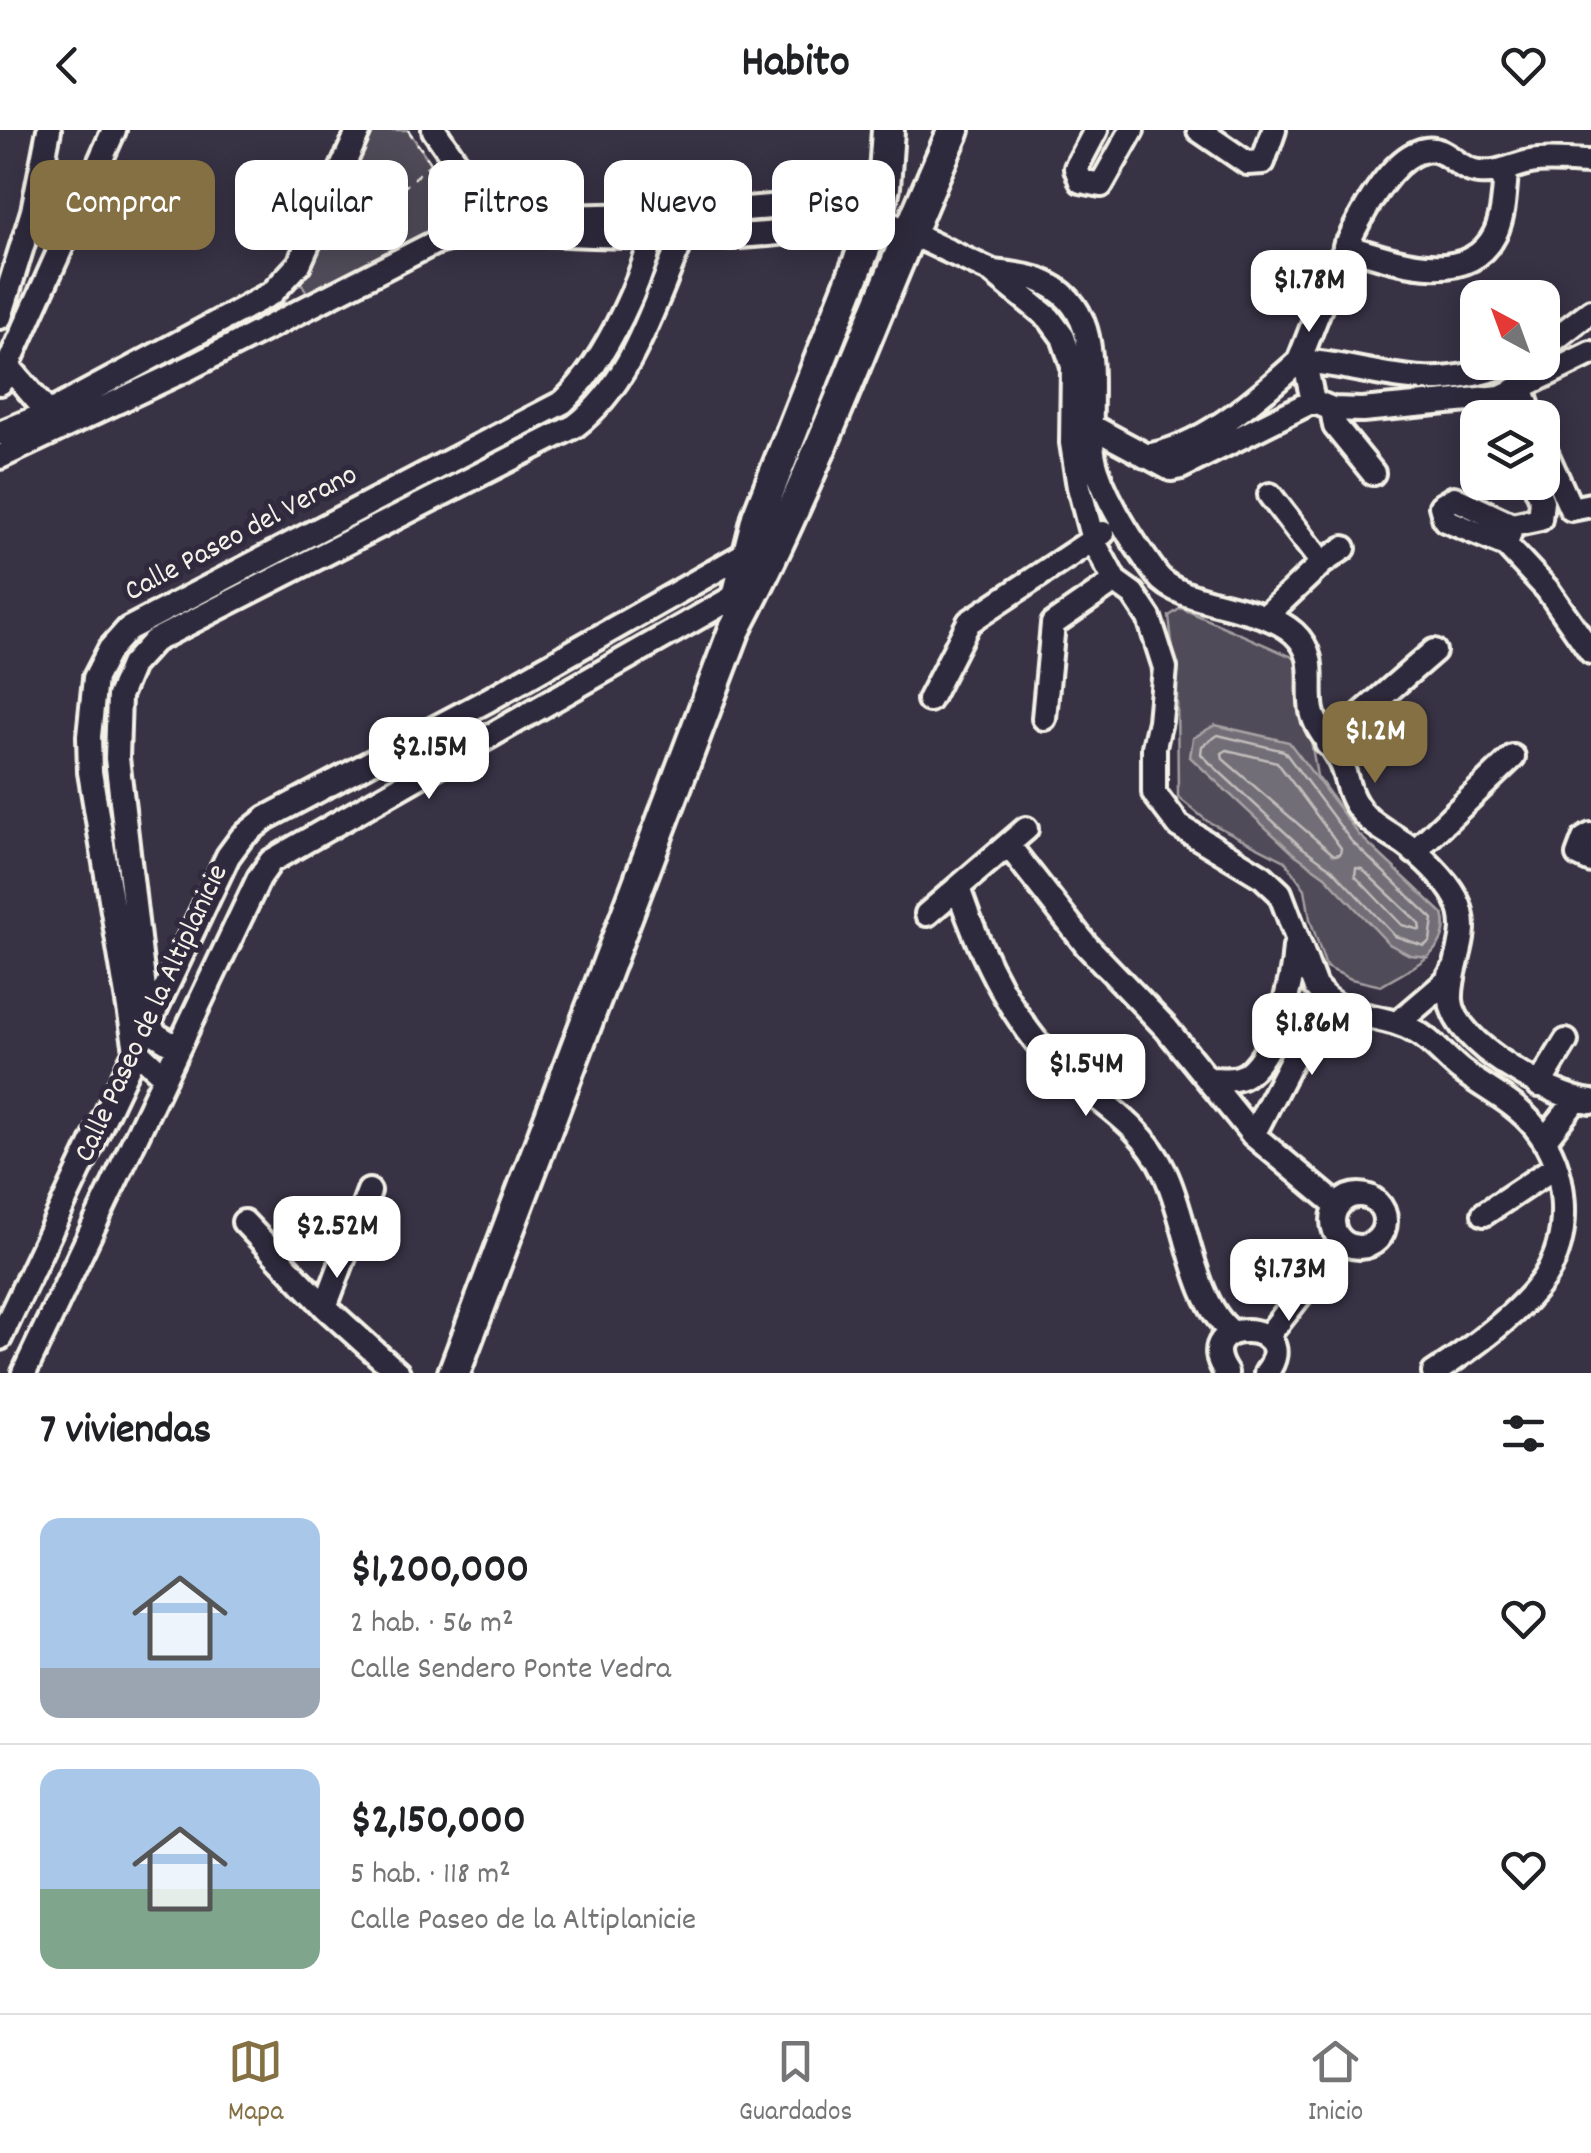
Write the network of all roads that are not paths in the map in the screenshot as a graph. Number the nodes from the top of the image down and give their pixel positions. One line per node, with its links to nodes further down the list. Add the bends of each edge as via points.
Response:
1 (49, 130): 27 (street, via 33,211)
2 (114, 130): 33 (street)
3 (359, 130): 29 (street, via 287,280)
4 (417, 130): 14 (street)
5 (434, 130): 18 (street, via 486,205 515,218)
6 (888, 130): 15 (main road)
7 (954, 130): 20 (main road)
8 (1096, 130): 9 (street, via 1076,168 1081,181 1101,186)
9 (1132, 130)
10 (1198, 130): 11 (street, via 1247,163 1263,162)
11 (1274, 130)
12 (1416, 141): 13 (street, via 1429,149); 22 (street)
13 (1447, 141): 17 (street, via 1462,168)
14 (438, 160)
15 (886, 160)
16 (1591, 162): 17 (street, via 1530,162)
17 (1506, 172): 22 (street, via 1502,212 1481,253 1457,263 1407,265)
18 (604, 223)
19 (895, 224): 20 (street)
20 (908, 230): 39 (street, via 991,271 1049,318 1064,337); 52 (main road)
21 (428, 246): 32 (street)
22 (1346, 246): 31 (street)
23 (645, 250): 41 (street, Calle Paseo del Verano, via 604,354 586,380 563,402)
24 (678, 250): 45 (street, Calle Paseo del Verano, via 618,384 598,408)
25 (864, 250): 56 (main road)
26 (1591, 311): 28 (street)
27 (0, 317)
28 (1560, 334)
29 (178, 345): 32 (street); 38 (street)
30 (1591, 354): 35 (street)
31 (1299, 361): 34 (street, via 1424,380); 36 (street); 42 (street, via 1200,435 1165,454)
32 (191, 367): 43 (street)
33 (4, 375): 38 (street)
34 (1460, 376)
35 (1513, 400)
36 (1322, 405): 37 (street, via 1362,410); 42 (street, via 1181,467); 44 (street)
37 (1460, 405)
38 (48, 413): 40 (street)
39 (1082, 420): 42 (street); 50 (street); 53 (street, via 1078,487)
40 (0, 433)
41 (461, 455): 45 (street); 51 (street, Calle Paseo del Verano)
42 (1146, 456)
43 (0, 457)
44 (1373, 473)
45 (473, 476): 55 (street, Calle Paseo del Verano)
46 (1560, 484): 49 (street, via 1571,508)
47 (1270, 495): 57 (street)
48 (1542, 500): 63 (street, via 1540,518 1509,535)
49 (1591, 506)
50 (1122, 519): 53 (street); 58 (street)
51 (321, 528): 55 (street); 71 (street, Calle Paseo del Verano, via 128,629 95,678)
52 (782, 534): 56 (street, Calle Paseo de la Altiplanicie); 60 (main road)
53 (1093, 540): 59 (street); 65 (street, via 970,622)
54 (1344, 548): 57 (street)
55 (334, 549): 70 (street, Calle Paseo del Verano, via 154,641 132,666 119,696)
56 (747, 551): 60 (main road); 64 (street, Calle Paseo de la Altiplanicie)
57 (1322, 562): 61 (street)
58 (1160, 580): 59 (street, via 1144,594); 61 (street)
59 (1124, 587): 66 (street, via 1053,624); 79 (street, via 1149,618 1165,668 1154,793 1179,826 1280,893)
60 (748, 589): 67 (street, Calle Paseo de la Altiplanicie); 108 (main road)
61 (1267, 615): 68 (street, via 1306,646 1312,713)
62 (1434, 651): 68 (street)
63 (1591, 653)
64 (488, 700): 67 (street); 83 (street, Calle Paseo de la Altiplanicie, via 242,837)
65 (929, 700)
66 (1044, 718)
67 (504, 730): 85 (street, Calle Paseo de la Altiplanicie, via 271,861)
68 (1327, 744): 75 (street, via 1359,810)
69 (1513, 757): 75 (street)
70 (117, 758): 71 (street); 83 (street, Calle Paseo del Verano)
71 (90, 761): 86 (street, Calle Paseo del Verano)
72 (1026, 830): 74 (street)
73 (1591, 835): 76 (street, via 1578,855)
74 (1008, 846): 77 (street); 88 (street, via 1087,946)
75 (1414, 852): 80 (street, via 1454,894 1462,912)
76 (1591, 861)
77 (958, 888): 78 (street); 102 (street, via 972,930 1030,1030 1068,1075 1136,1128 1164,1171 1208,1303)
78 (927, 914)
79 (1295, 939): 81 (street); 88 (street, via 1285,1009 1254,1067 1233,1080)
80 (1463, 952): 82 (street, via 1446,982); 89 (street, via 1451,994 1455,1019 1466,1034)
81 (1324, 998): 82 (street, via 1352,1014); 91 (street)
82 (1398, 1022): 92 (street, via 1518,1109)
83 (148, 1024): 85 (street); 86 (street, Calle Paseo de la Altiplanicie)
84 (1566, 1042): 89 (street)
85 (178, 1048): 87 (street, Calle Paseo de la Altiplanicie)
86 (136, 1050): 87 (street); 99 (street, Calle Paseo de la Altiplanicie)
87 (164, 1076): 101 (street, Calle Paseo de la Altiplanicie)
88 (1210, 1078): 91 (street)
89 (1539, 1084): 90 (street)
90 (1584, 1101): 92 (street)
91 (1253, 1134): 95 (street)
92 (1544, 1141): 93 (street)
93 (1556, 1166): 96 (street); 105 (street, via 1564,1200 1560,1240 1544,1277)
94 (369, 1191): 100 (street)
95 (1338, 1206): 98 (street, via 1334,1231); 98 (street, via 1360,1195 1372,1198 1386,1218 1377,1241 1366,1247)
96 (1484, 1214)
97 (244, 1222): 100 (street)
98 (1342, 1242): 103 (street)
99 (15, 1305): 101 (street); 104 (street, Calle Paseo de la Altiplanicie)
100 (325, 1308): 107 (street)
101 (49, 1321): 106 (street, Calle Paseo de la Altiplanicie)
102 (1232, 1332): 103 (street, via 1250,1328); 109 (street, via 1220,1346)
103 (1267, 1337): 110 (street, via 1274,1350)
104 (0, 1338)
105 (1445, 1369)
106 (24, 1373)
107 (398, 1373)
108 (454, 1373)
109 (1226, 1373)
110 (1266, 1373)

